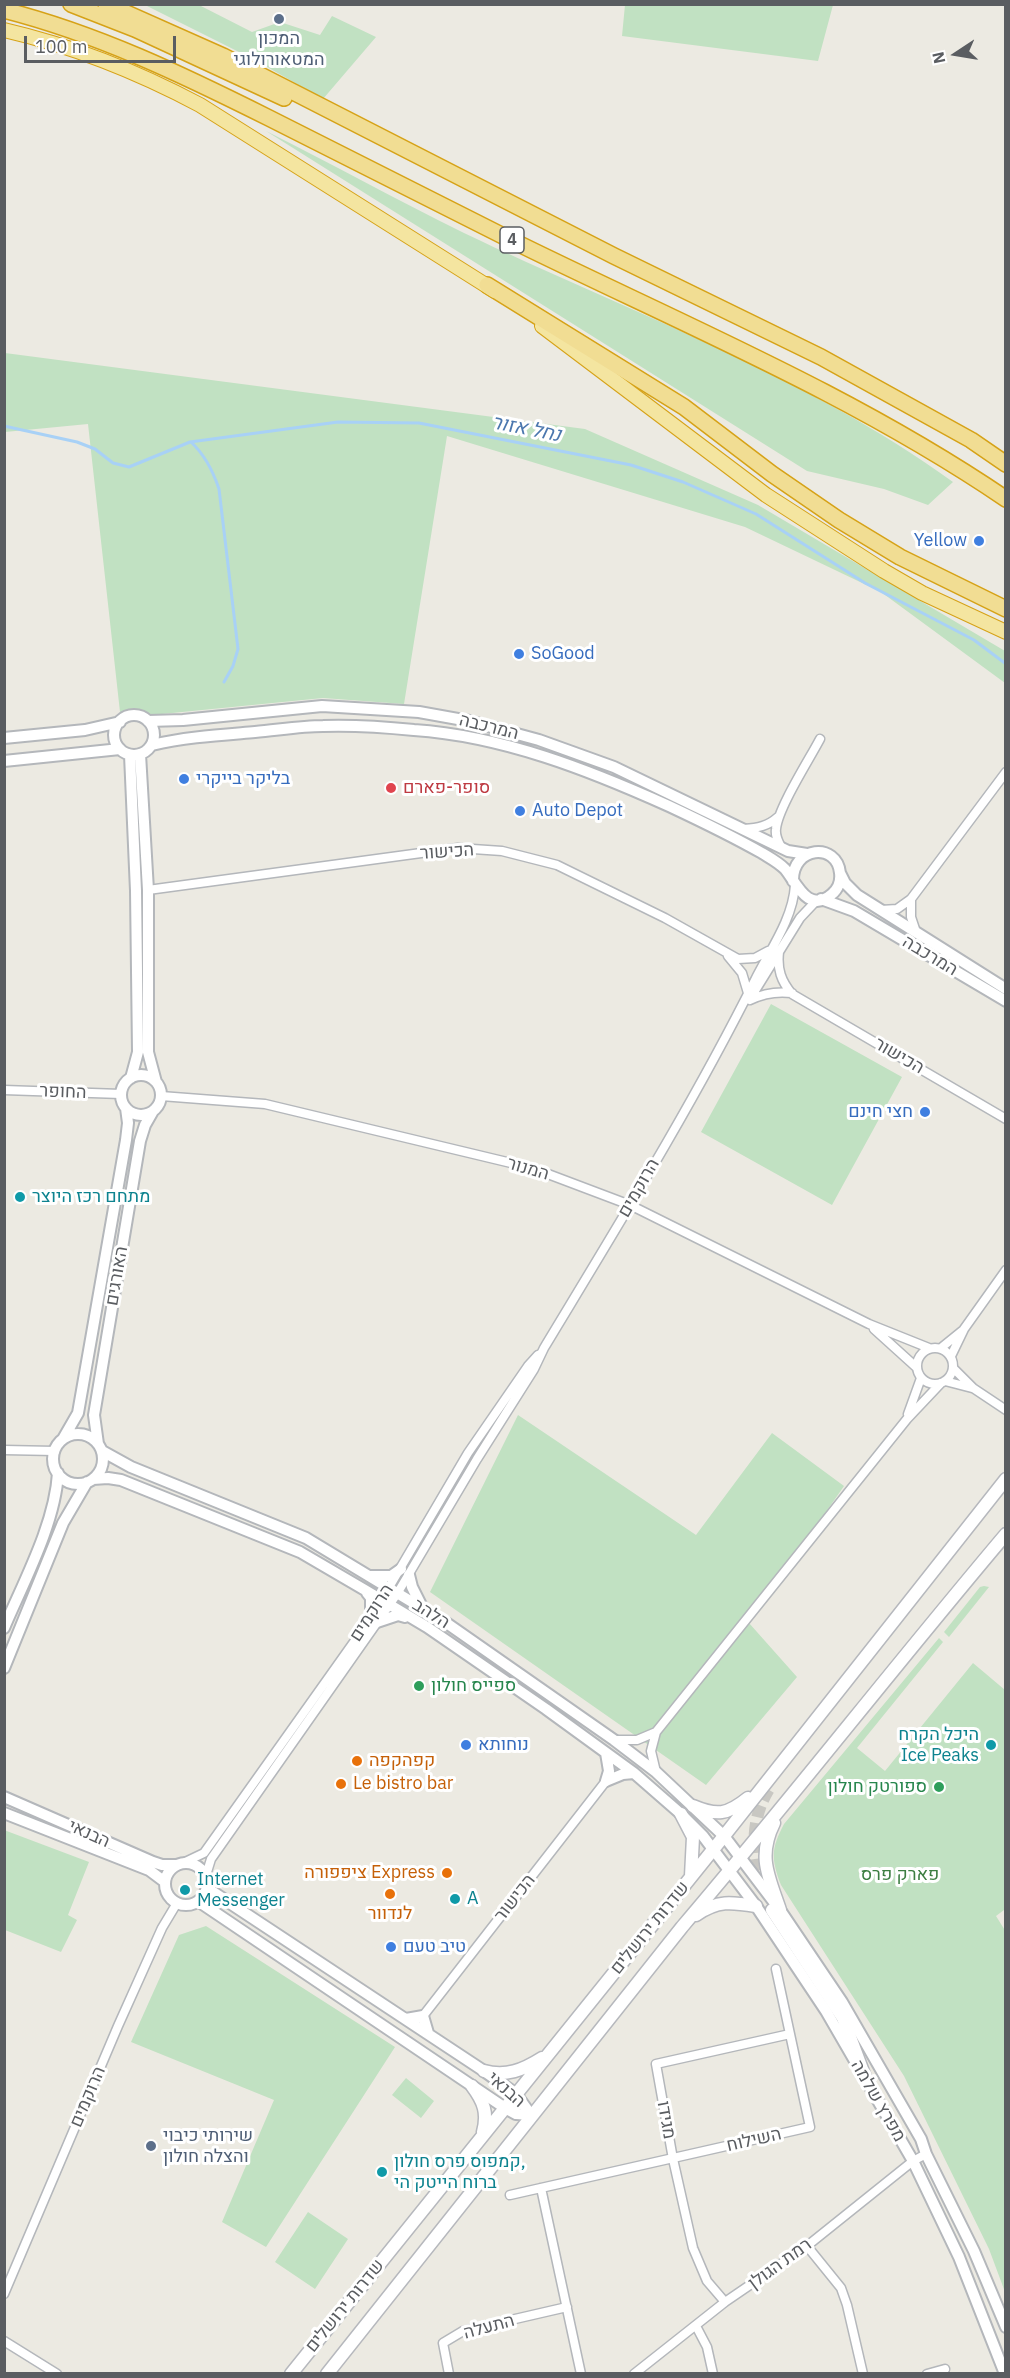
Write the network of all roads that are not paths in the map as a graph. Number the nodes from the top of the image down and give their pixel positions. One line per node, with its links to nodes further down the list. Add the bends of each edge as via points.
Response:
1 (71, 4): 5 (highway, 4)
2 (107, 4): 5 (highway, via 223,56)
3 (4, 10): 8 (highway, 4, via 88,35 191,79 512,240 810,383 947,460)
4 (4, 30): 6 (highway, via 71,48 180,94)
5 (395, 146): 7 (highway, 4, via 821,357 971,440)
6 (487, 285): 9 (highway, via 684,407 839,520 900,557); 10 (highway, via 766,495 922,593)
7 (1005, 464)
8 (1005, 499)
9 (1005, 609)
10 (1005, 632)
11 (148, 721): 12 (street, via 134,716); 15 (street, via 154,732); 20 (street, המרכבה, via 322,706 419,712 509,731 572,751)
12 (120, 722): 13 (street, via 85,730); 16 (street, via 115,735)
13 (4, 738)
14 (820, 739): 19 (street)
15 (152, 745): 16 (street); 24 (street, המרכבה, via 185,738 321,726 416,730 484,741 527,751 615,782 752,847 778,863)
16 (130, 753): 17 (street); 25 (street); 36 (street, via 138,1041)
17 (4, 761)
18 (1005, 772): 27 (street)
19 (780, 814): 20 (street, via 771,824); 21 (street, via 776,838)
20 (744, 829): 21 (street, המרכבה)
21 (781, 847): 22 (street, המרכבה)
22 (807, 854): 23 (street, via 828,855); 24 (street, via 796,865)
23 (840, 873): 26 (street, via 837,887); 28 (street, המרכבה, via 849,888)
24 (794, 883): 26 (street, via 802,894); 30 (street, הרוקמים, via 790,911)
25 (148, 890): 31 (street, הכישור, via 458,848 502,851 557,865 665,918); 37 (street, via 148,1052)
26 (819, 899): 30 (street, הרוקמים); 35 (street, המרכבה, via 854,911)
27 (911, 899): 28 (street, via 897,909); 29 (street, via 910,917)
28 (880, 910): 29 (street, המרכבה)
29 (916, 932): 32 (street, המרכבה)
30 (774, 950): 31 (street, הכישור, via 747,960); 33 (street, via 781,978); 34 (street, הרוקמים)
31 (726, 954): 34 (street, הכישור, via 742,973)
32 (1005, 989)
33 (792, 994): 34 (street); 43 (street, הכישור)
34 (748, 997): 44 (street, הרוקמים)
35 (1005, 1001)
36 (131, 1078): 37 (street, via 149,1077); 39 (street)
37 (156, 1083): 40 (street)
38 (4, 1090): 39 (street, החופר)
39 (122, 1094): 41 (street)
40 (161, 1096): 42 (street); 44 (street, המנור, via 265,1104 323,1117 532,1168)
41 (126, 1108): 42 (street, via 139,1115); 58 (street, האורגים, via 126,1140 78,1413)
42 (153, 1111): 59 (street, האורגים, via 140,1141 94,1415)
43 (1005, 1119)
44 (630, 1205): 46 (street, המנור); 66 (street, הרוקמים, via 544,1348 468,1453)
45 (1005, 1270): 47 (street)
46 (869, 1324): 48 (street, המנור); 51 (street, המנור)
47 (964, 1329): 49 (street); 50 (street)
48 (929, 1348): 49 (street); 51 (street, via 920,1355)
49 (941, 1348): 50 (street)
50 (951, 1356): 52 (street)
51 (916, 1367): 53 (street)
52 (953, 1368): 54 (street); 55 (street)
53 (921, 1378): 54 (street, via 930,1383); 57 (street)
54 (943, 1382): 55 (street); 57 (street)
55 (972, 1388): 56 (street)
56 (1005, 1410)
57 (907, 1419): 77 (street)
58 (63, 1439): 59 (street, via 82,1434); 61 (street)
59 (100, 1447): 64 (street, via 101,1469); 67 (street, הלהב, via 131,1467 306,1538)
60 (4, 1450): 61 (street)
61 (55, 1451): 62 (street)
62 (58, 1473): 64 (street, via 81,1484); 74 (street, via 50,1519)
63 (1005, 1479): 75 (main road, שדרות ירושלים)
64 (90, 1480): 68 (street, הלהב, via 121,1480 300,1552); 76 (street, via 63,1523)
65 (1005, 1534): 86 (main road, שדרות ירושלים)
66 (405, 1572): 67 (street); 69 (street, הרוקמים); 71 (street)
67 (370, 1576): 69 (street, הלהב)
68 (365, 1590): 70 (street, הלהב); 73 (street, via 371,1598)
69 (393, 1591): 70 (street, הרוקמים); 71 (street, הלהב)
70 (385, 1603): 72 (street, הלהב); 73 (street, הרוקמים)
71 (423, 1609): 78 (street, הלהב)
72 (413, 1619): 73 (street, via 398,1615); 79 (street, הלהב)
73 (374, 1620): 93 (street, הרוקמים, via 204,1852); 97 (street, הרוקמים, via 211,1859)
74 (4, 1628)
75 (887, 1630): 81 (main road, שדרות ירושלים); 84 (main road, via 843,1697)
76 (4, 1668)
77 (656, 1732): 78 (street, via 637,1740); 80 (street, via 651,1751)
78 (614, 1740): 80 (street, הלהב)
79 (606, 1753): 82 (street, הלהב); 83 (street)
80 (656, 1772): 87 (street, הלהב)
81 (774, 1772): 87 (main road, via 753,1795 732,1809 717,1813); 90 (main road, שדרות ירושלים)
82 (634, 1773): 83 (street); 89 (street, הלהב)
83 (606, 1781): 104 (street, הכישור)
84 (771, 1786)
85 (4, 1797): 93 (street, הבנאי, via 153,1862)
86 (788, 1797): 92 (main road, שדרות ירושלים); 101 (main road, via 765,1847)
87 (693, 1806): 90 (street, הלהב)
88 (4, 1813): 96 (street, הבנאי, via 149,1870)
89 (681, 1814): 91 (street, הלהב); 95 (main road, via 693,1837)
90 (724, 1836): 91 (main road, שדרות ירושלים); 92 (street, מפרץ שלמה)
91 (713, 1850): 94 (street, מפרץ שלמה); 95 (main road, שדרות ירושלים)
92 (741, 1858): 94 (main road, שדרות ירושלים); 101 (street, מפרץ שלמה)
93 (179, 1864): 96 (street); 97 (street, via 189,1862 201,1868)
94 (730, 1870): 100 (street, מפרץ שלמה); 102 (main road, שדרות ירושלים)
95 (691, 1877): 108 (main road, שדרות ירושלים)
96 (165, 1882): 99 (street, via 168,1894)
97 (207, 1884): 98 (street); 105 (street, הבנאי)
98 (198, 1901): 99 (street, via 188,1905); 111 (street, הבנאי)
99 (177, 1903): 122 (street, הרוקמים, via 118,2026)
100 (756, 1906): 102 (main road, via 727,1902 713,1905); 110 (street, מפרץ שלמה)
101 (776, 1910): 110 (main road, via 843,2018); 116 (street, מפרץ שלמה, via 842,2002)
102 (682, 1927): 114 (main road, שדרות ירושלים)
103 (776, 1969): 107 (street, השילוח)
104 (423, 2016): 105 (street); 106 (street)
105 (406, 2019): 106 (street, הבנאי)
106 (428, 2033): 109 (street, הבנאי)
107 (790, 2034): 117 (street, מגידו, via 656,2064); 117 (street, השילוח, via 810,2127)
108 (550, 2053): 109 (main road, via 526,2068 508,2073); 112 (main road, שדרות ירושלים)
109 (484, 2071): 112 (street, הבנאי)
110 (865, 2077): 118 (street, מפרץ שלמה)
111 (472, 2086): 113 (street, הבנאי); 115 (main road, via 485,2107 486,2119)
112 (516, 2094): 113 (main road, שדרות ירושלים); 114 (street, הבנאי)
113 (505, 2108): 114 (street, הבנאי); 115 (main road, שדרות ירושלים)
114 (531, 2115): 131 (main road, שדרות ירושלים)
115 (478, 2142): 130 (main road, שדרות ירושלים)
116 (926, 2154): 118 (street, רמת הגולן); 126 (street, מפרץ שלמה, via 974,2251)
117 (673, 2159): 119 (street, השילוח); 123 (street, מגידו, via 699,2265)
118 (913, 2161): 121 (street, רמת הגולן); 138 (street, מפרץ שלמה, via 959,2257)
119 (541, 2188): 120 (street, השילוח); 124 (street)
120 (510, 2194)
121 (807, 2246): 123 (street, רמת הגולן); 136 (street, via 841,2288)
122 (4, 2294)
123 (725, 2302): 125 (street, רמת הגולן)
124 (567, 2307): 132 (street, התעלה, via 463,2331 442,2343); 133 (street)
125 (696, 2326): 134 (street, רמת הגולן); 135 (street, via 707,2347)
126 (1005, 2327)
127 (4, 2341): 129 (street)
128 (945, 2369): 137 (street)
129 (57, 2373)
130 (291, 2373)
131 (327, 2373)
132 (449, 2373)
133 (581, 2373)
134 (634, 2373)
135 (713, 2373)
136 (863, 2373)
137 (927, 2373)
138 (1005, 2373)

